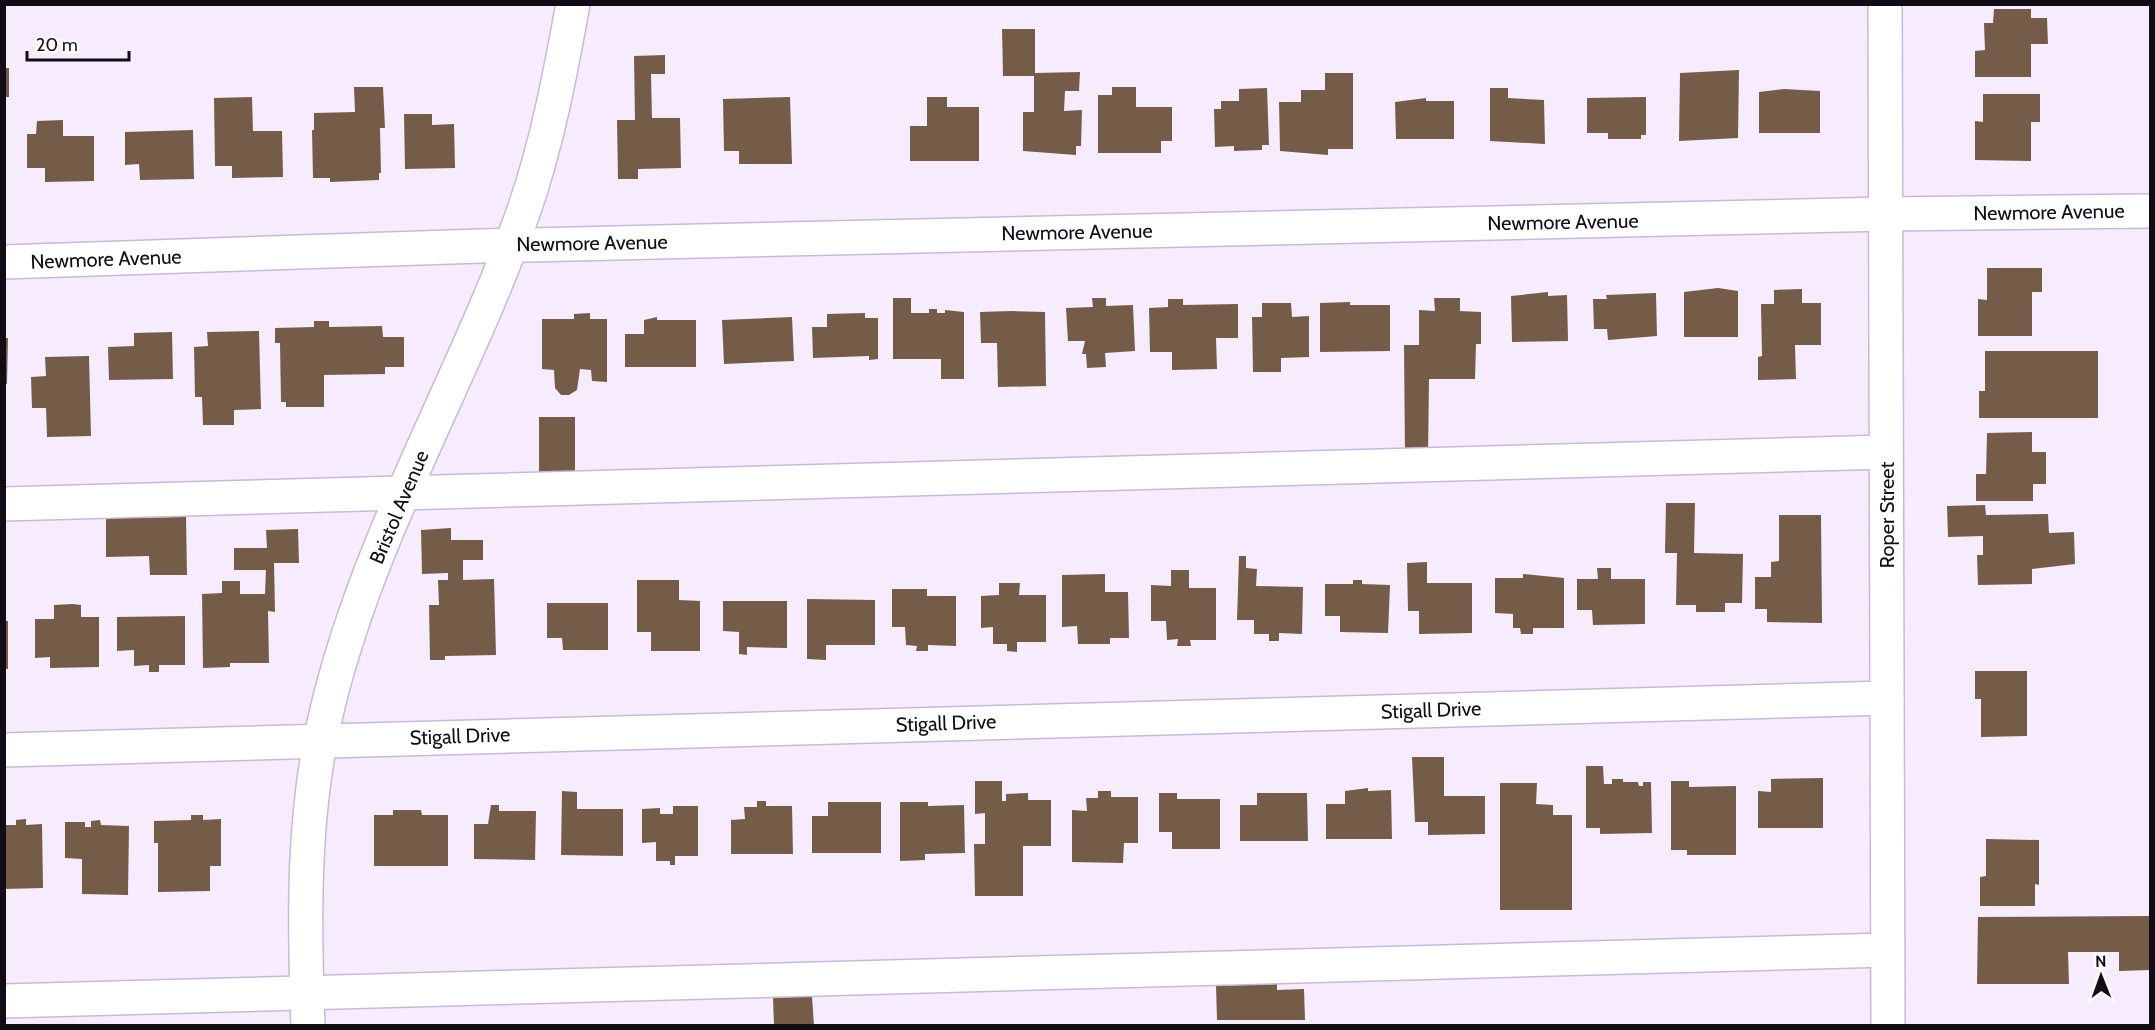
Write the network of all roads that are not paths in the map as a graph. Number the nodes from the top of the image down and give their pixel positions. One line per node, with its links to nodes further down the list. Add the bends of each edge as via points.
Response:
1 (573, 4): 5 (street, Bristol Avenue, via 545,141)
2 (1885, 4): 4 (street, Roper Street)
3 (2151, 211): 4 (street, Newmore Avenue)
4 (1886, 214): 5 (street, Newmore Avenue); 7 (street, Roper Street)
5 (510, 245): 6 (street, Newmore Avenue); 8 (street, Bristol Avenue)
6 (4, 262)
7 (1886, 452): 8 (street); 10 (street, Roper Street)
8 (404, 493): 9 (street); 11 (street, Bristol Avenue, via 356,611)
9 (4, 504)
10 (1887, 699): 11 (street, Stigall Drive); 13 (street, Roper Street)
11 (321, 741): 12 (street, Stigall Drive); 14 (street, Bristol Avenue, via 308,833)
12 (4, 750)
13 (1887, 950): 14 (street); 17 (street, Roper Street)
14 (307, 993): 15 (street); 16 (street, Bristol Avenue)
15 (4, 1001)
16 (308, 1026)
17 (1888, 1026)

